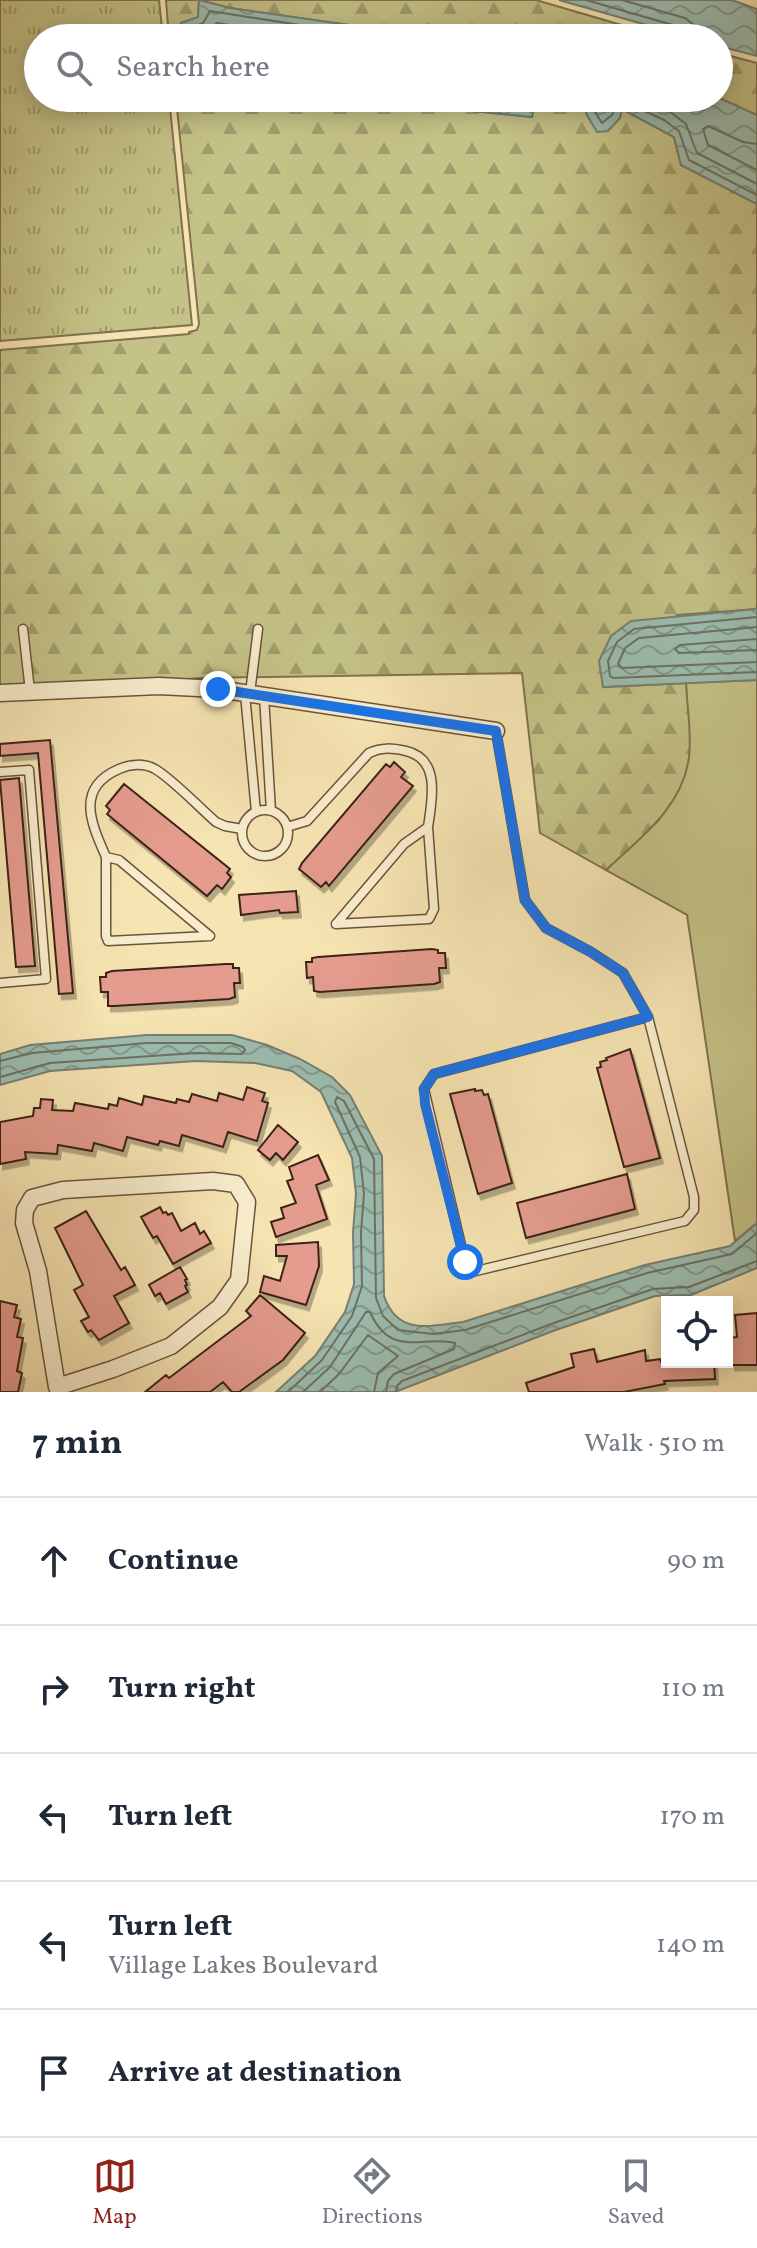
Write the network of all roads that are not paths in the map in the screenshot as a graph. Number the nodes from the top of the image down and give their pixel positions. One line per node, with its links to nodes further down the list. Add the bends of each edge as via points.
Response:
1 (23, 629): 3 (lane)
2 (258, 629): 5 (lane)
3 (30, 691): 4 (street); 5 (street, via 159,686)
4 (0, 693)
5 (253, 695): 6 (street); 8 (lane); 9 (lane)
6 (496, 731): 15 (lane, via 525,900 546,928 623,973)
7 (0, 772): 14 (lane, via 29,770 46,979)
8 (271, 811): 9 (lane); 10 (lane)
9 (256, 812): 12 (lane)
10 (287, 827): 11 (lane, via 307,821 379,748 413,752 427,765 432,777); 12 (lane, via 286,842 270,856 249,850)
11 (428, 827): 11 (lane, via 404,844 336,924 429,919 434,909)
12 (242, 829): 13 (lane, via 216,822 155,768 130,764 108,773 91,796 93,828)
13 (106, 857): 13 (lane, via 119,860 210,936 108,941)
14 (0, 983)
15 (648, 1017): 15 (lane, via 694,1210 685,1221 476,1271 465,1262 424,1089 434,1074)
16 (56, 1389): 16 (street, via 38,1271 24,1223 32,1198 133,1185 236,1184 247,1202 239,1280 220,1307 171,1346)

